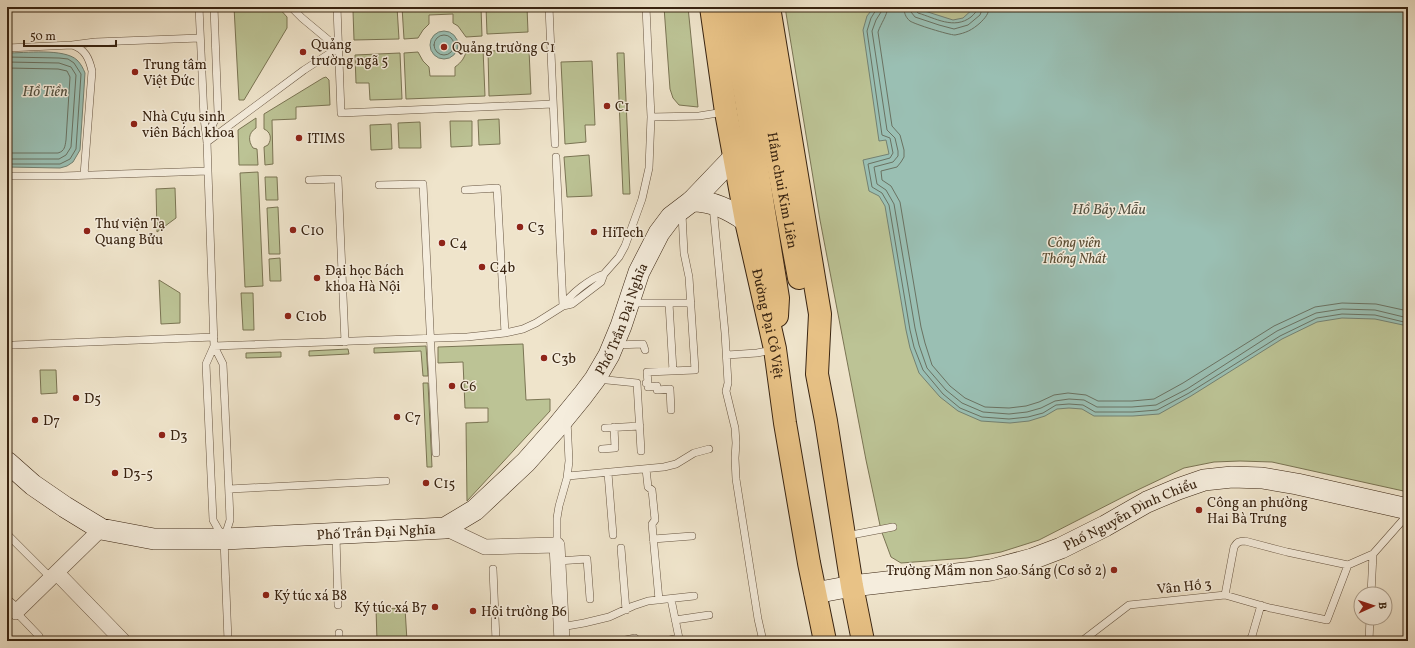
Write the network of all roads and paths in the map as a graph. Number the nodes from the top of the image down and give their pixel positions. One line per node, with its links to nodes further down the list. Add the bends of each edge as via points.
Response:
1 (199, 7): 11 (lane)
2 (214, 7): 18 (lane, via 218,114)
3 (292, 7): 14 (lane)
4 (337, 7): 14 (lane)
5 (549, 7): 15 (lane)
6 (646, 7): 17 (lane)
7 (711, 7): 16 (main road, Đường Đại Cồ Việt)
8 (731, 7): 42 (main road, Hầm chui Kim Liên, via 778,298)
9 (751, 7): 46 (main road, Hầm chui Kim Liên)
10 (770, 7): 46 (main road, via 820,314)
11 (200, 38): 12 (lane); 18 (lane)
12 (72, 45): 13 (lane); 23 (lane, via 83,50 92,71)
13 (7, 48)
14 (338, 48): 15 (lane, via 341,113); 18 (lane)
15 (553, 104): 19 (lane)
16 (726, 112): 17 (lane, via 699,116); 21 (main road, Đường Đại Cồ Việt)
17 (651, 117): 34 (lane, via 649,168 642,199 625,246 604,274 596,276 567,298)
18 (207, 140): 22 (lane)
19 (555, 144)
20 (556, 157): 34 (lane)
21 (734, 157): 29 (street, Phố Trần Đại Nghĩa); 30 (main road, Đường Đại Cồ Việt)
22 (208, 171): 23 (lane); 36 (lane)
23 (84, 175): 24 (lane)
24 (7, 176)
25 (309, 180): 38 (lane, via 338,179)
26 (380, 186): 37 (lane, via 423,184)
27 (465, 190): 35 (lane, via 497,188)
28 (713, 204): 29 (street, via 701,201); 30 (street, via 732,211); 44 (lane)
29 (687, 205): 31 (street, Phố Trần Đại Nghĩa, via 671,217 659,233 639,272); 33 (lane, via 684,253)
30 (746, 221): 42 (main road, Đường Đại Cồ Việt)
31 (629, 303): 32 (lane); 41 (street, Phố Trần Đại Nghĩa)
32 (669, 303): 33 (lane); 45 (lane)
33 (692, 303): 45 (lane, via 695,370)
34 (563, 306): 35 (lane, via 536,324)
35 (504, 333): 37 (lane)
36 (214, 337): 39 (lane); 40 (lane)
37 (430, 338): 38 (lane); 58 (lane)
38 (345, 342): 40 (lane)
39 (14, 345)
40 (214, 346): 64 (lane, via 223,364); 76 (lane, via 206,364 212,501 213,520)
41 (613, 346): 43 (lane, via 643,344); 47 (street, Phố Trần Đại Nghĩa)
42 (774, 349): 44 (lane); 86 (main road, Đường Đại Cồ Việt)
43 (645, 350)
44 (727, 355): 107 (lane, via 726,390 735,428 736,479)
45 (673, 371): 49 (lane, via 647,372)
46 (817, 374): 74 (main road)
47 (595, 379): 48 (lane); 51 (street, Phố Trần Đại Nghĩa)
48 (637, 383): 49 (lane); 52 (lane)
49 (648, 383): 50 (lane, via 648,387 657,386 658,390 670,389)
50 (671, 410)
51 (567, 415): 62 (lane); 68 (street, Phố Trần Đại Nghĩa, via 526,462 475,510)
52 (640, 426): 53 (lane); 57 (lane)
53 (614, 427): 54 (lane); 55 (lane, via 616,448)
54 (605, 428)
55 (602, 449)
56 (709, 449): 60 (lane, via 688,455 671,466)
57 (641, 451)
58 (436, 453)
59 (7, 462): 69 (street, Phố Trần Đại Nghĩa, via 33,485)
60 (646, 469): 61 (lane); 75 (lane, via 648,487 652,490)
61 (608, 473): 62 (lane); 72 (lane)
62 (568, 476): 77 (lane, via 557,518)
63 (386, 481): 64 (lane)
64 (229, 489): 76 (lane, via 230,520)
65 (1408, 509): 84 (street, Phố Nguyễn Đình Chiểu, via 1262,478 1232,477 1204,480 1147,502 1067,545 1032,559 991,570)
66 (1408, 512): 79 (lane)
67 (893, 527): 74 (lane)
68 (445, 528): 71 (street, Phố Trần Đại Nghĩa); 77 (street, via 484,546)
69 (101, 529): 76 (street, Phố Trần Đại Nghĩa, via 163,539); 83 (street)
70 (7, 534): 83 (lane)
71 (336, 534): 76 (street, Phố Trần Đại Nghĩa); 92 (lane)
72 (613, 535)
73 (692, 536): 75 (lane)
74 (844, 536): 84 (main road)
75 (653, 539): 91 (lane)
76 (224, 540): 102 (lane)
77 (557, 545): 80 (street)
78 (621, 548): 95 (lane)
79 (1373, 554): 81 (lane); 85 (lane)
80 (558, 561): 89 (lane, via 587,559); 99 (street)
81 (1348, 565): 88 (lane, Vân Hồ 3, via 1239,541 1234,548); 93 (lane, via 1327,620)
82 (493, 569): 103 (lane)
83 (54, 576): 94 (street); 101 (street)
84 (852, 586): 86 (street, Phố Nguyễn Đình Chiểu); 109 (main road)
85 (1371, 586)
86 (815, 593): 108 (main road, Đường Đại Cồ Việt)
87 (694, 596): 90 (lane)
88 (1225, 596): 93 (lane); 110 (lane, Vân Hồ 3, via 1129,605)
89 (590, 599)
90 (671, 599): 91 (lane); 97 (lane)
91 (659, 600): 95 (lane, via 640,603)
92 (338, 605)
93 (1261, 605): 111 (lane)
94 (11, 608): 100 (lane)
95 (626, 610): 99 (lane)
96 (709, 615): 97 (lane)
97 (676, 620): 106 (lane, via 679,638)
98 (1370, 626): 112 (lane)
99 (561, 634)
100 (39, 636)
101 (123, 641)
102 (228, 641)
103 (496, 641)
104 (620, 641): 105 (lane, via 635,638)
105 (638, 641)
106 (665, 641)
107 (763, 641)
108 (825, 641)
109 (863, 641)
110 (1082, 641)
111 (1249, 641)
112 (1369, 641)

